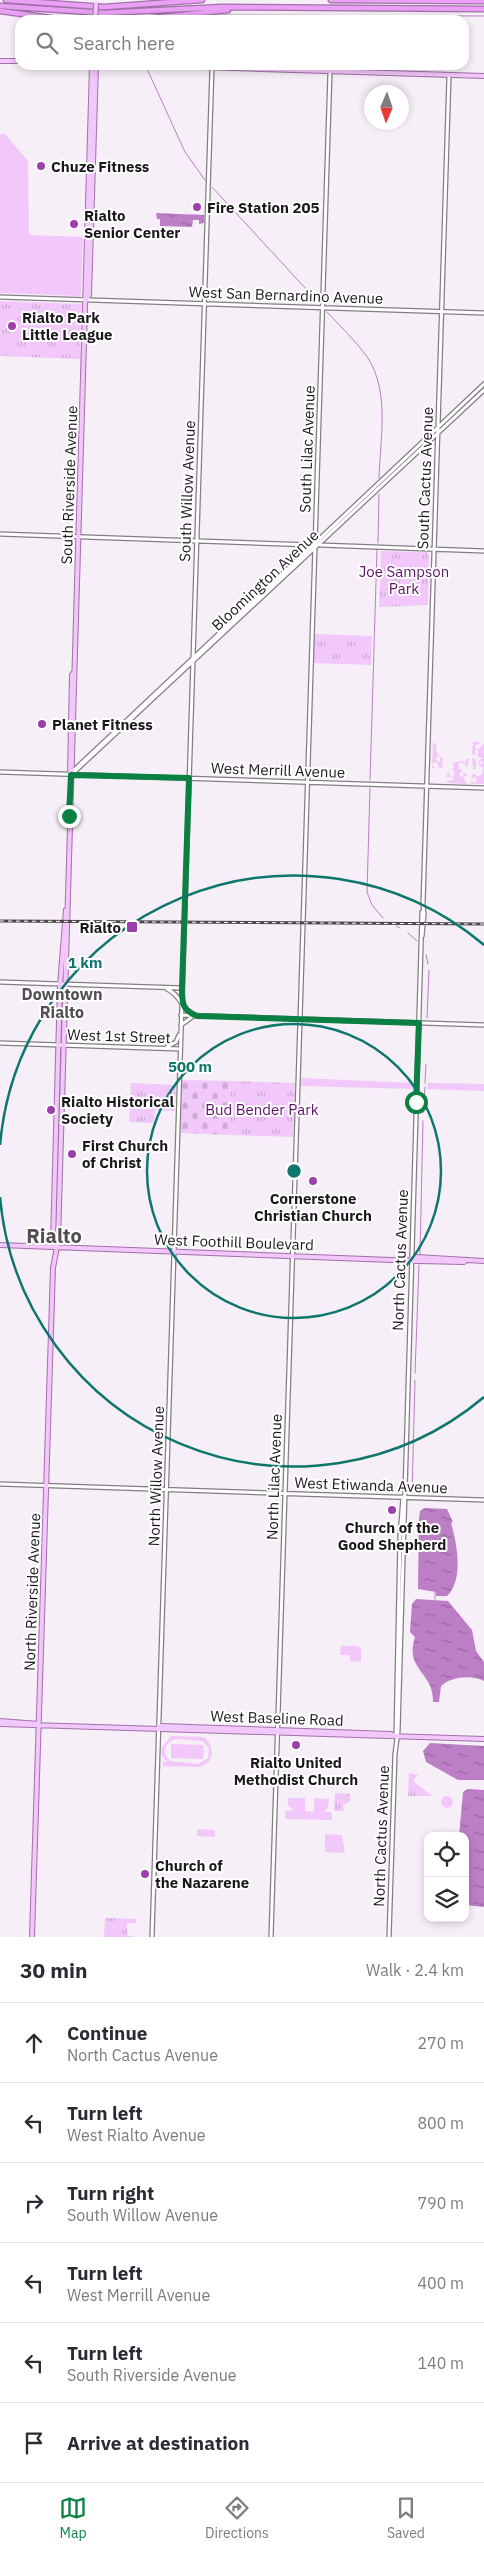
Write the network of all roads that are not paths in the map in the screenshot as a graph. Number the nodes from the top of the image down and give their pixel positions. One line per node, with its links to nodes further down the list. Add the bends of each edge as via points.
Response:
1 (6, 0): 7 (highway)
2 (96, 0): 12 (main road, bridge)
3 (202, 0): 7 (highway)
4 (331, 0): 5 (highway)
5 (484, 1)
6 (0, 6): 7 (highway, via 72,12)
7 (138, 8): 8 (highway)
8 (247, 8): 9 (highway); 13 (highway)
9 (484, 9)
10 (0, 11): 11 (highway)
11 (29, 15)
12 (95, 15)
13 (181, 15)
14 (0, 61): 15 (main road)
15 (15, 61)
16 (94, 70): 23 (main road, South Riverside Avenue)
17 (94, 70): 24 (main road, South Riverside Avenue)
18 (212, 70): 27 (street, South Willow Avenue)
19 (271, 70): 20 (main road)
20 (330, 72): 21 (main road); 28 (street, South Lilac Avenue)
21 (449, 76): 22 (main road); 29 (street, South Cactus Avenue)
22 (484, 76)
23 (88, 171): 24 (main road); 26 (main road, South Riverside Avenue)
24 (92, 184): 26 (main road, South Riverside Avenue)
25 (0, 297): 26 (street, West San Bernardino Avenue)
26 (86, 300): 27 (street, West San Bernardino Avenue); 42 (main road, South Riverside Avenue)
27 (205, 304): 28 (street, West San Bernardino Avenue); 44 (street, South Willow Avenue)
28 (323, 308): 29 (street, West San Bernardino Avenue); 39 (street, South Lilac Avenue)
29 (441, 311): 30 (street, West San Bernardino Avenue); 33 (street, South Cactus Avenue)
30 (484, 313)
31 (484, 384): 34 (street, Bloomington Avenue)
32 (484, 390): 36 (street, Bloomington Avenue)
33 (438, 413): 34 (street, via 442,418); 35 (street, South Cactus Avenue)
34 (448, 418): 35 (street, Bloomington Avenue)
35 (438, 428): 36 (street, South Cactus Avenue); 41 (street, Bloomington Avenue)
36 (438, 433): 37 (street, Bloomington Avenue); 38 (street, South Cactus Avenue)
37 (428, 442): 38 (street); 43 (street, Bloomington Avenue)
38 (437, 448): 49 (street, South Cactus Avenue)
39 (315, 532): 41 (street); 46 (street, South Lilac Avenue)
40 (0, 534): 42 (street)
41 (324, 534): 46 (street, Bloomington Avenue)
42 (78, 536): 44 (street); 56 (main road, South Riverside Avenue)
43 (326, 538): 47 (street, Bloomington Avenue); 48 (street, via 327,543)
44 (196, 541): 45 (street); 54 (street, South Willow Avenue)
45 (300, 544): 46 (street); 51 (street)
46 (314, 545): 47 (street); 51 (street, Bloomington Avenue); 52 (street, Bloomington Avenue); 53 (street, South Lilac Avenue)
47 (320, 545): 48 (street)
48 (338, 545): 49 (street)
49 (434, 549): 50 (street); 63 (street, South Cactus Avenue)
50 (484, 551)
51 (305, 552): 54 (street, Bloomington Avenue)
52 (308, 556): 53 (street); 55 (street, Bloomington Avenue)
53 (314, 560): 62 (street, South Lilac Avenue)
54 (193, 657): 55 (street, South Willow Avenue); 58 (street, Bloomington Avenue)
55 (193, 663): 60 (street, Bloomington Avenue); 61 (street, South Willow Avenue)
56 (74, 672): 57 (main road, South Riverside Avenue); 60 (main road, South Riverside Avenue)
57 (72, 763): 58 (street); 60 (main road, South Riverside Avenue)
58 (80, 763): 60 (street, Bloomington Avenue)
59 (0, 772): 60 (street, West Merrill Avenue)
60 (71, 775): 61 (street, West Merrill Avenue); 65 (main road, South Riverside Avenue)
61 (189, 778): 62 (street, West Merrill Avenue); 70 (street, South Willow Avenue)
62 (308, 782): 63 (street, West Merrill Avenue); 74 (street, South Lilac Avenue)
63 (426, 786): 64 (street, West Merrill Avenue); 75 (street, South Cactus Avenue)
64 (484, 788)
65 (66, 910): 67 (main road, South Riverside Avenue); 68 (main road, South Riverside Avenue)
66 (0, 982): 67 (street)
67 (60, 985): 68 (street); 80 (main road, South Riverside Avenue)
68 (67, 985): 69 (street); 81 (main road, South Riverside Avenue)
69 (165, 988): 70 (street); 71 (street, via 175,992)
70 (182, 988): 71 (street, South Willow Avenue)
71 (182, 1003): 72 (street, South Willow Avenue); 73 (street, via 187,1012)
72 (181, 1015): 73 (street); 76 (street, North Willow Avenue)
73 (197, 1016): 74 (street); 76 (street, via 186,1019)
74 (300, 1018): 75 (street); 87 (street, North Lilac Avenue)
75 (419, 1023): 77 (street); 88 (street, North Cactus Avenue)
76 (181, 1025): 78 (street, North Willow Avenue)
77 (484, 1025)
78 (181, 1031): 82 (street, via 176,1042); 83 (street, North Willow Avenue)
79 (0, 1043): 80 (street, West 1st Street)
80 (58, 1045): 81 (street, West 1st Street); 85 (main road, North Riverside Avenue, via 52,1241)
81 (64, 1045): 82 (street, West 1st Street); 85 (main road, North Riverside Avenue, via 58,1241)
82 (164, 1048): 83 (street, West 1st Street)
83 (180, 1049): 86 (street, North Willow Avenue)
84 (0, 1245): 85 (main road, West Foothill Boulevard)
85 (55, 1247): 86 (main road, West Foothill Boulevard); 91 (main road, North Riverside Avenue)
86 (174, 1251): 87 (main road, West Foothill Boulevard); 92 (street, North Willow Avenue)
87 (292, 1255): 88 (main road, West Foothill Boulevard); 93 (street, North Lilac Avenue)
88 (411, 1259): 89 (main road, West Foothill Boulevard); 94 (street, North Cactus Avenue)
89 (484, 1262)
90 (0, 1484): 91 (street, West Etiwanda Avenue)
91 (46, 1485): 92 (street, West Etiwanda Avenue); 97 (main road, North Riverside Avenue)
92 (166, 1489): 93 (street, West Etiwanda Avenue); 98 (street, North Willow Avenue)
93 (285, 1493): 94 (street, West Etiwanda Avenue); 99 (street, North Lilac Avenue)
94 (403, 1497): 95 (street, West Etiwanda Avenue); 100 (street, North Cactus Avenue)
95 (484, 1500)
96 (0, 1722): 97 (main road, West Baseline Road)
97 (39, 1724): 98 (main road, West Baseline Road); 102 (main road, North Riverside Avenue)
98 (158, 1728): 99 (main road, West Baseline Road); 103 (street, North Willow Avenue)
99 (277, 1731): 100 (main road, West Baseline Road); 104 (street, North Lilac Avenue)
100 (396, 1736): 101 (main road, West Baseline Road); 105 (street, North Cactus Avenue)
101 (484, 1739)
102 (32, 1937)
103 (152, 1937)
104 (271, 1937)
105 (389, 1937)

